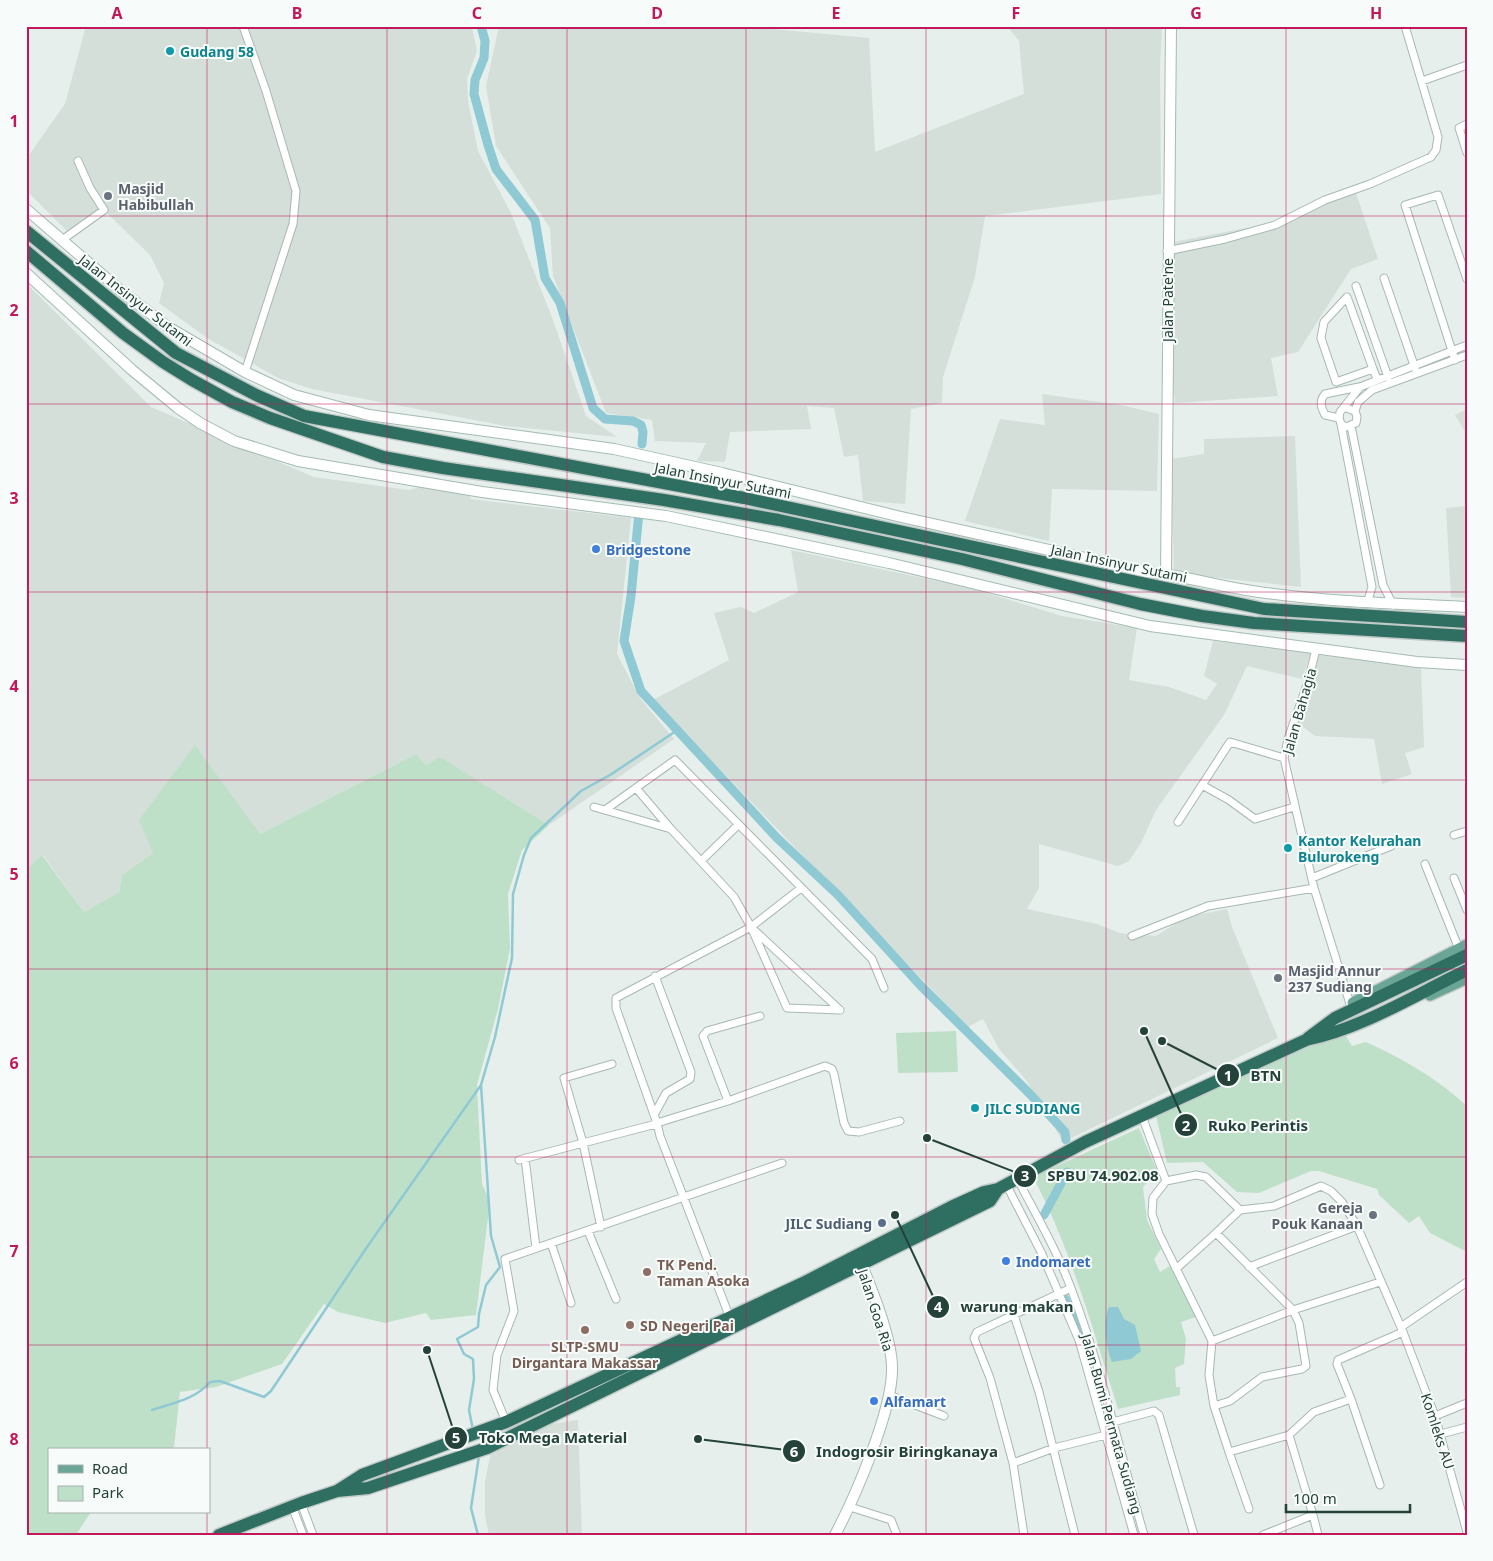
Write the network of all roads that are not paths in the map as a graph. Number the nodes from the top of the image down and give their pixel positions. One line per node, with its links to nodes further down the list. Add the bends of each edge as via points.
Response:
1 (243, 26): 24 (street, via 266,91 296,198 293,224)
2 (1171, 26): 13 (street, Jalan Pate'ne)
3 (1405, 26): 5 (street)
4 (1467, 65): 5 (street)
5 (1422, 82): 13 (street, via 1438,137 1436,150 1428,159 1325,200 1275,225)
6 (1467, 124): 7 (street, via 1459,128)
7 (1467, 153)
8 (78, 160): 11 (street, via 104,210)
9 (26, 209): 11 (street)
10 (26, 231): 40 (highway, Jalan Insinyur Sutami, via 176,353 304,416 744,498 1264,609)
11 (62, 240): 24 (street, via 168,327)
12 (26, 251): 41 (highway, via 123,333 192,380 270,418 383,457 778,520 962,559 1140,604 1202,616 1264,624)
13 (1167, 251): 34 (street, Jalan Pate'ne)
14 (26, 273): 42 (street, via 178,408 234,441 286,458 464,489 666,516 889,563 1150,626)
15 (1384, 278): 22 (street)
16 (1467, 280): 19 (street, via 1438,195 1405,205)
17 (1356, 286): 26 (street)
18 (1467, 345): 19 (street)
19 (1452, 350): 21 (street); 22 (street)
20 (1467, 355): 21 (street)
21 (1455, 360): 25 (street)
22 (1413, 365): 25 (street); 26 (street)
23 (1373, 369): 23 (street, via 1364,342 1347,297 1324,322 1321,338 1336,382); 27 (street)
24 (245, 372): 34 (street, via 294,395 369,415 614,449 1028,546)
25 (1417, 374): 28 (street)
26 (1388, 375): 27 (street); 28 (street)
27 (1377, 379): 29 (street)
28 (1390, 383): 31 (street, via 1364,395)
29 (1360, 387): 30 (street); 32 (street, via 1325,394 1321,399 1325,415)
30 (1346, 408): 31 (street); 32 (street, via 1340,412)
31 (1355, 411): 33 (street, via 1358,417)
32 (1340, 421): 33 (street, via 1346,427); 36 (street)
33 (1351, 426): 35 (street)
34 (1166, 574): 37 (street, via 1246,590)
35 (1383, 585): 36 (street, via 1379,589); 38 (street)
36 (1372, 587): 37 (street)
37 (1367, 603): 38 (street)
38 (1393, 605): 39 (street)
39 (1467, 607)
40 (1467, 622)
41 (1467, 636)
42 (1316, 649): 43 (street); 44 (street, Jalan Bahagia)
43 (1467, 665)
44 (1284, 758): 45 (street, via 1232,741); 48 (street, Jalan Bahagia)
45 (1202, 785): 48 (street, via 1255,819); 50 (street)
46 (636, 788): 49 (street); 51 (street, via 675,760); 52 (street)
47 (594, 807): 49 (street)
48 (1294, 807): 58 (street, Jalan Bahagia)
49 (605, 810): 52 (street)
50 (1178, 822)
51 (738, 825): 56 (street); 60 (street)
52 (671, 829): 56 (street)
53 (1467, 831): 54 (street)
54 (1454, 835)
55 (1391, 846): 58 (street)
56 (701, 861): 63 (street, via 734,897)
57 (1425, 864): 65 (street)
58 (1312, 878): 61 (street, Jalan Bahagia)
59 (1454, 878): 62 (street)
60 (801, 888): 63 (street); 69 (street, via 872,960)
61 (1314, 888): 64 (street, via 1208,906); 70 (street, Jalan Bahagia)
62 (1467, 910)
63 (751, 927): 63 (street, via 787,1008 840,1010 826,998); 67 (street)
64 (1132, 936)
65 (1464, 950): 70 (main road); 72 (highway)
66 (1467, 970): 72 (highway)
67 (655, 976): 76 (street, via 691,1072 690,1079 666,1092); 76 (street, via 619,995 614,1002)
68 (1467, 978): 72 (main road, via 1354,1030)
69 (884, 988)
70 (1350, 1004): 72 (main road, via 1341,1009)
71 (760, 1016): 74 (street, via 707,1031 703,1036)
72 (1338, 1024): 75 (highway)
73 (612, 1064): 78 (street, via 564,1078)
74 (728, 1101): 76 (street); 77 (street, via 825,1066 834,1074 848,1131 859,1132)
75 (1142, 1116): 80 (street); 81 (highway)
76 (656, 1121): 78 (street); 82 (street)
77 (900, 1121)
78 (583, 1144): 85 (street); 89 (street, via 522,1159)
79 (782, 1163): 82 (street)
80 (1166, 1181): 83 (street, via 1206,1176); 92 (street, via 1153,1198 1152,1212)
81 (1007, 1183): 90 (highway, via 967,1199); 95 (street, Jalan Bumi Permata Sudiang); 96 (street, Jalan Bumi Permata Sudiang)
82 (683, 1197): 85 (street); 101 (street)
83 (1240, 1210): 84 (street, Komleks AU, via 1274,1206 1323,1186 1342,1202); 87 (street)
84 (1357, 1226): 91 (street); 93 (street, Komleks AU)
85 (601, 1227): 86 (street)
86 (588, 1231): 88 (street); 97 (street)
87 (1216, 1233): 91 (street); 92 (street)
88 (551, 1243): 89 (street); 98 (street)
89 (536, 1248): 110 (street, via 504,1260 514,1311 497,1355 493,1390)
90 (859, 1260): 101 (highway); 104 (street, Jalan Goa Ria, via 888,1344 892,1370); 120 (highway, via 487,1448 368,1488)
91 (1249, 1267): 99 (street)
92 (1176, 1269): 103 (street)
93 (1380, 1282): 99 (street); 102 (street, Komleks AU)
94 (1467, 1282): 102 (street)
95 (1071, 1288): 96 (street); 111 (street, Jalan Bumi Permata Sudiang)
96 (1059, 1294): 100 (street); 114 (street, Jalan Bumi Permata Sudiang, via 1079,1340)
97 (616, 1299)
98 (571, 1303)
99 (1293, 1310): 103 (street); 107 (street, via 1299,1323 1306,1362 1304,1369 1262,1377 1230,1401)
100 (1014, 1314): 116 (street); 118 (street, via 974,1336 991,1381)
101 (730, 1318): 110 (highway)
102 (1402, 1330): 105 (street, via 1338,1360); 109 (street, Komleks AU)
103 (1212, 1341): 107 (street, via 1209,1375)
104 (889, 1395): 108 (street); 122 (street, Jalan Goa Ria)
105 (1351, 1399): 115 (street, via 1314,1412); 119 (street)
106 (1467, 1403): 109 (street)
107 (1214, 1406): 117 (street)
108 (944, 1416)
109 (1435, 1416): 113 (street, Komleks AU)
110 (506, 1422): 120 (highway, via 362,1475)
111 (1113, 1422): 134 (street, Jalan Bumi Permata Sudiang); 135 (street, via 1154,1411 1159,1415)
112 (1467, 1427): 113 (street)
113 (1441, 1434): 125 (street, Komleks AU)
114 (1106, 1435): 116 (street); 133 (street, Jalan Bumi Permata Sudiang)
115 (1289, 1435): 117 (street); 124 (street)
116 (1054, 1448): 118 (street); 132 (street)
117 (1229, 1452): 123 (street)
118 (1013, 1463): 131 (street)
119 (1380, 1485)
120 (337, 1491): 121 (highway)
121 (296, 1504): 126 (highway); 127 (street); 128 (street)
122 (850, 1507): 129 (street, Jalan Goa Ria); 130 (street, via 891,1520)
123 (1249, 1509)
124 (1313, 1515): 136 (street); 137 (street)
125 (1467, 1532)
126 (219, 1535)
127 (303, 1535)
128 (313, 1535)
129 (835, 1535)
130 (897, 1535)
131 (1024, 1535)
132 (1075, 1535)
133 (1134, 1535)
134 (1144, 1535)
135 (1194, 1535)
136 (1263, 1535)
137 (1318, 1535)

